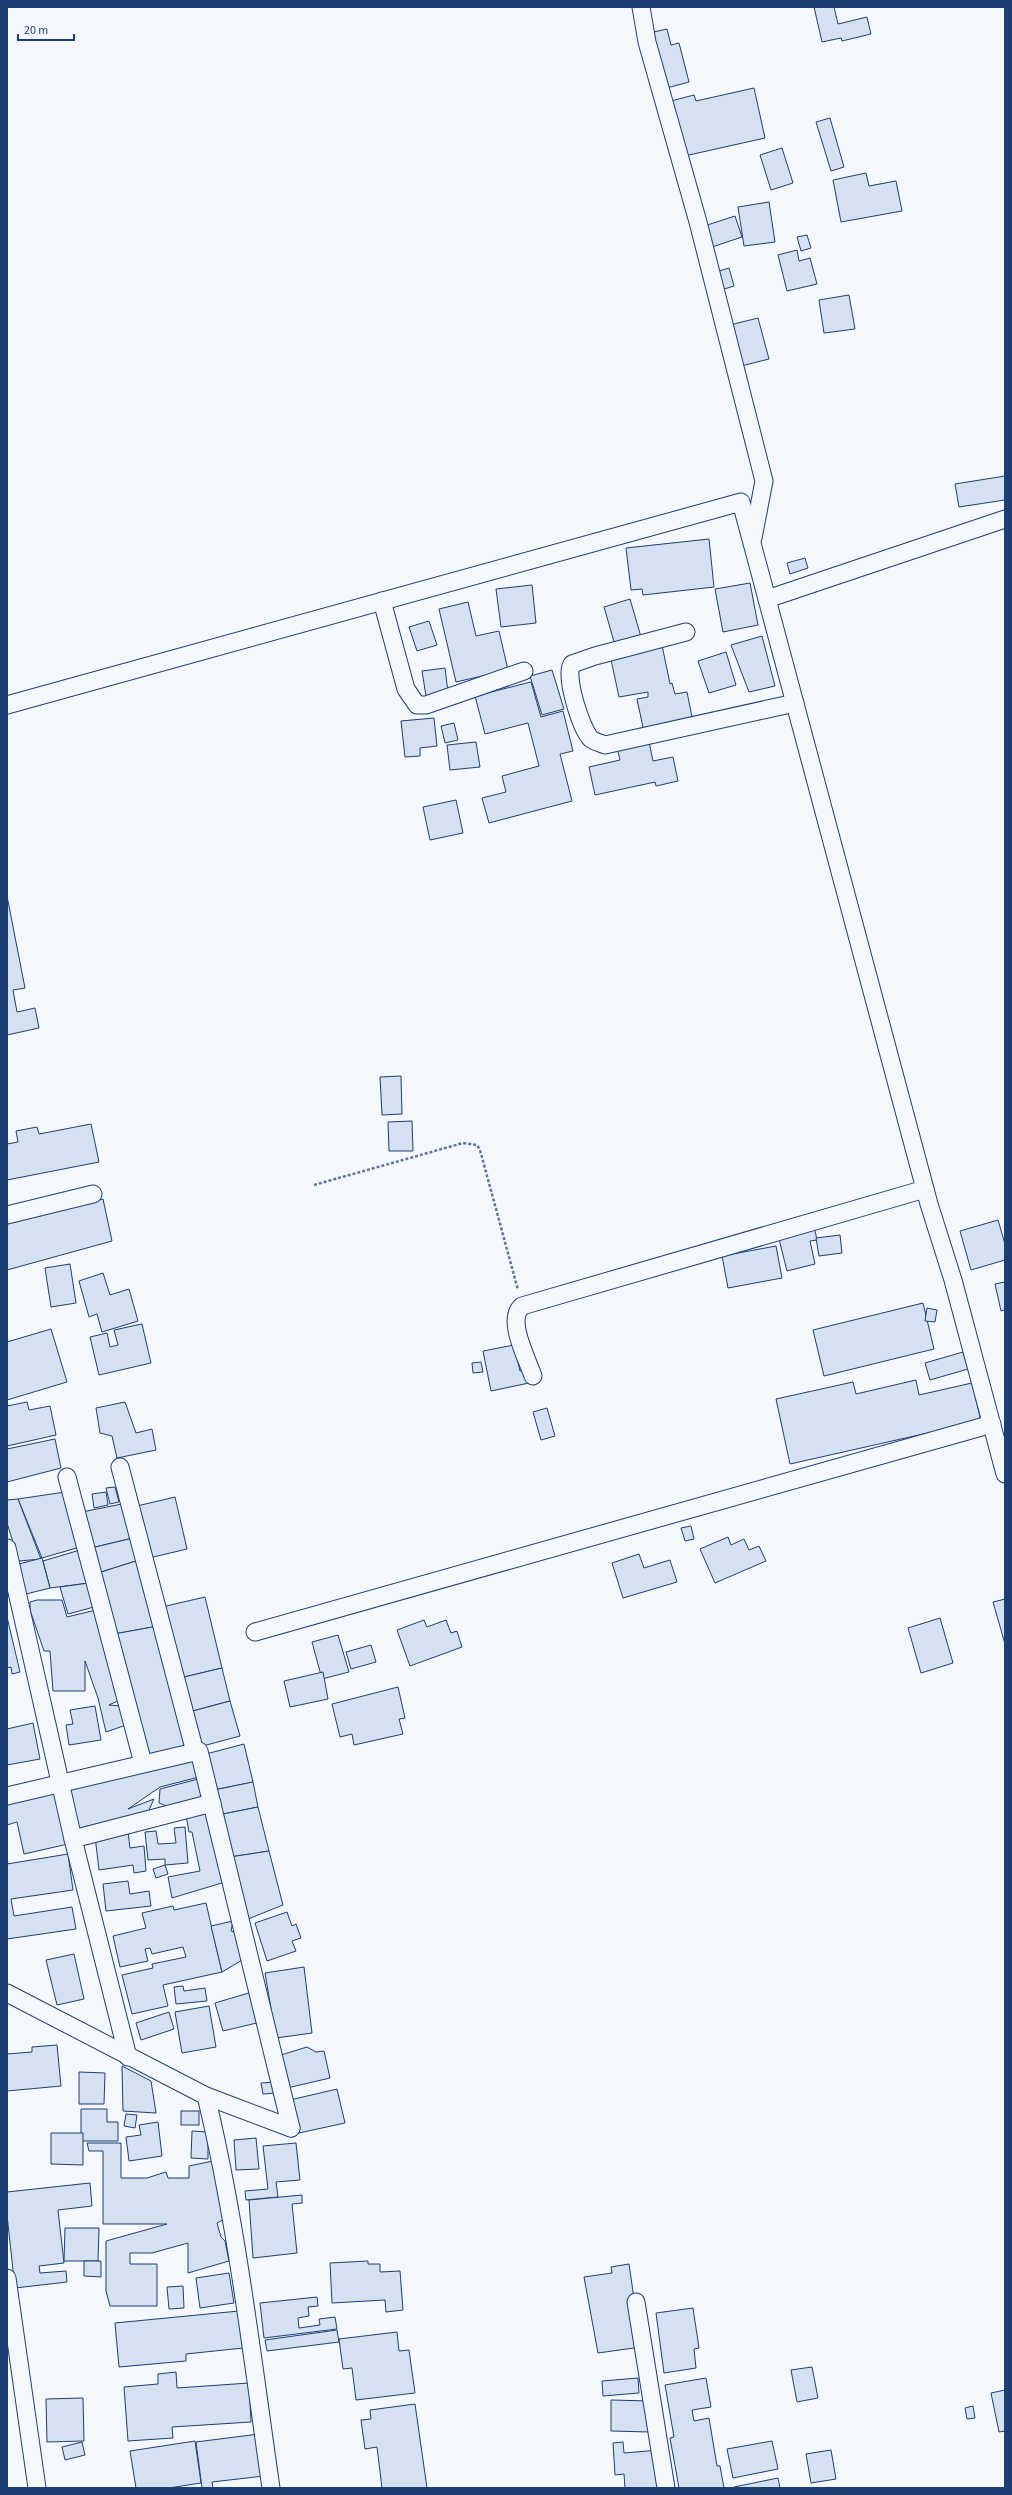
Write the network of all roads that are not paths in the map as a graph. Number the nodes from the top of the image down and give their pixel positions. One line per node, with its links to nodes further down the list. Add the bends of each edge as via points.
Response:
1 (641, 7): 3 (street, via 647,42 698,222 764,481)
2 (1005, 520): 4 (street)
3 (752, 541): 4 (street); 5 (street, via 741,502)
4 (767, 599): 8 (street)
5 (382, 601): 7 (street, via 406,689 417,705 426,705); 9 (street)
6 (686, 632): 8 (street, via 572,664 568,674 583,726 592,740 606,745)
7 (524, 671)
8 (795, 703): 10 (street)
9 (7, 705)
10 (925, 1188): 13 (street, via 522,1306 517,1311 515,1324); 14 (street)
11 (93, 1194): 12 (street)
12 (7, 1215)
13 (533, 1376)
14 (992, 1424): 16 (street); 19 (street)
15 (120, 1467): 20 (street)
16 (1005, 1474)
17 (67, 1477): 21 (street)
18 (7, 1548): 22 (street)
19 (255, 1632)
20 (195, 1752): 21 (street); 24 (street, via 199,1751)
21 (143, 1763): 22 (street)
22 (61, 1783): 23 (street); 25 (street)
23 (7, 1796)
24 (212, 1803): 25 (street); 28 (street, via 291,2128)
25 (73, 1840): 27 (street)
26 (7, 1993): 27 (street)
27 (128, 2057): 28 (street)
28 (206, 2096): 32 (street, via 217,2141 238,2263)
29 (7, 2278): 31 (street)
30 (636, 2302): 33 (street)
31 (37, 2488)
32 (271, 2488)
33 (666, 2488)

